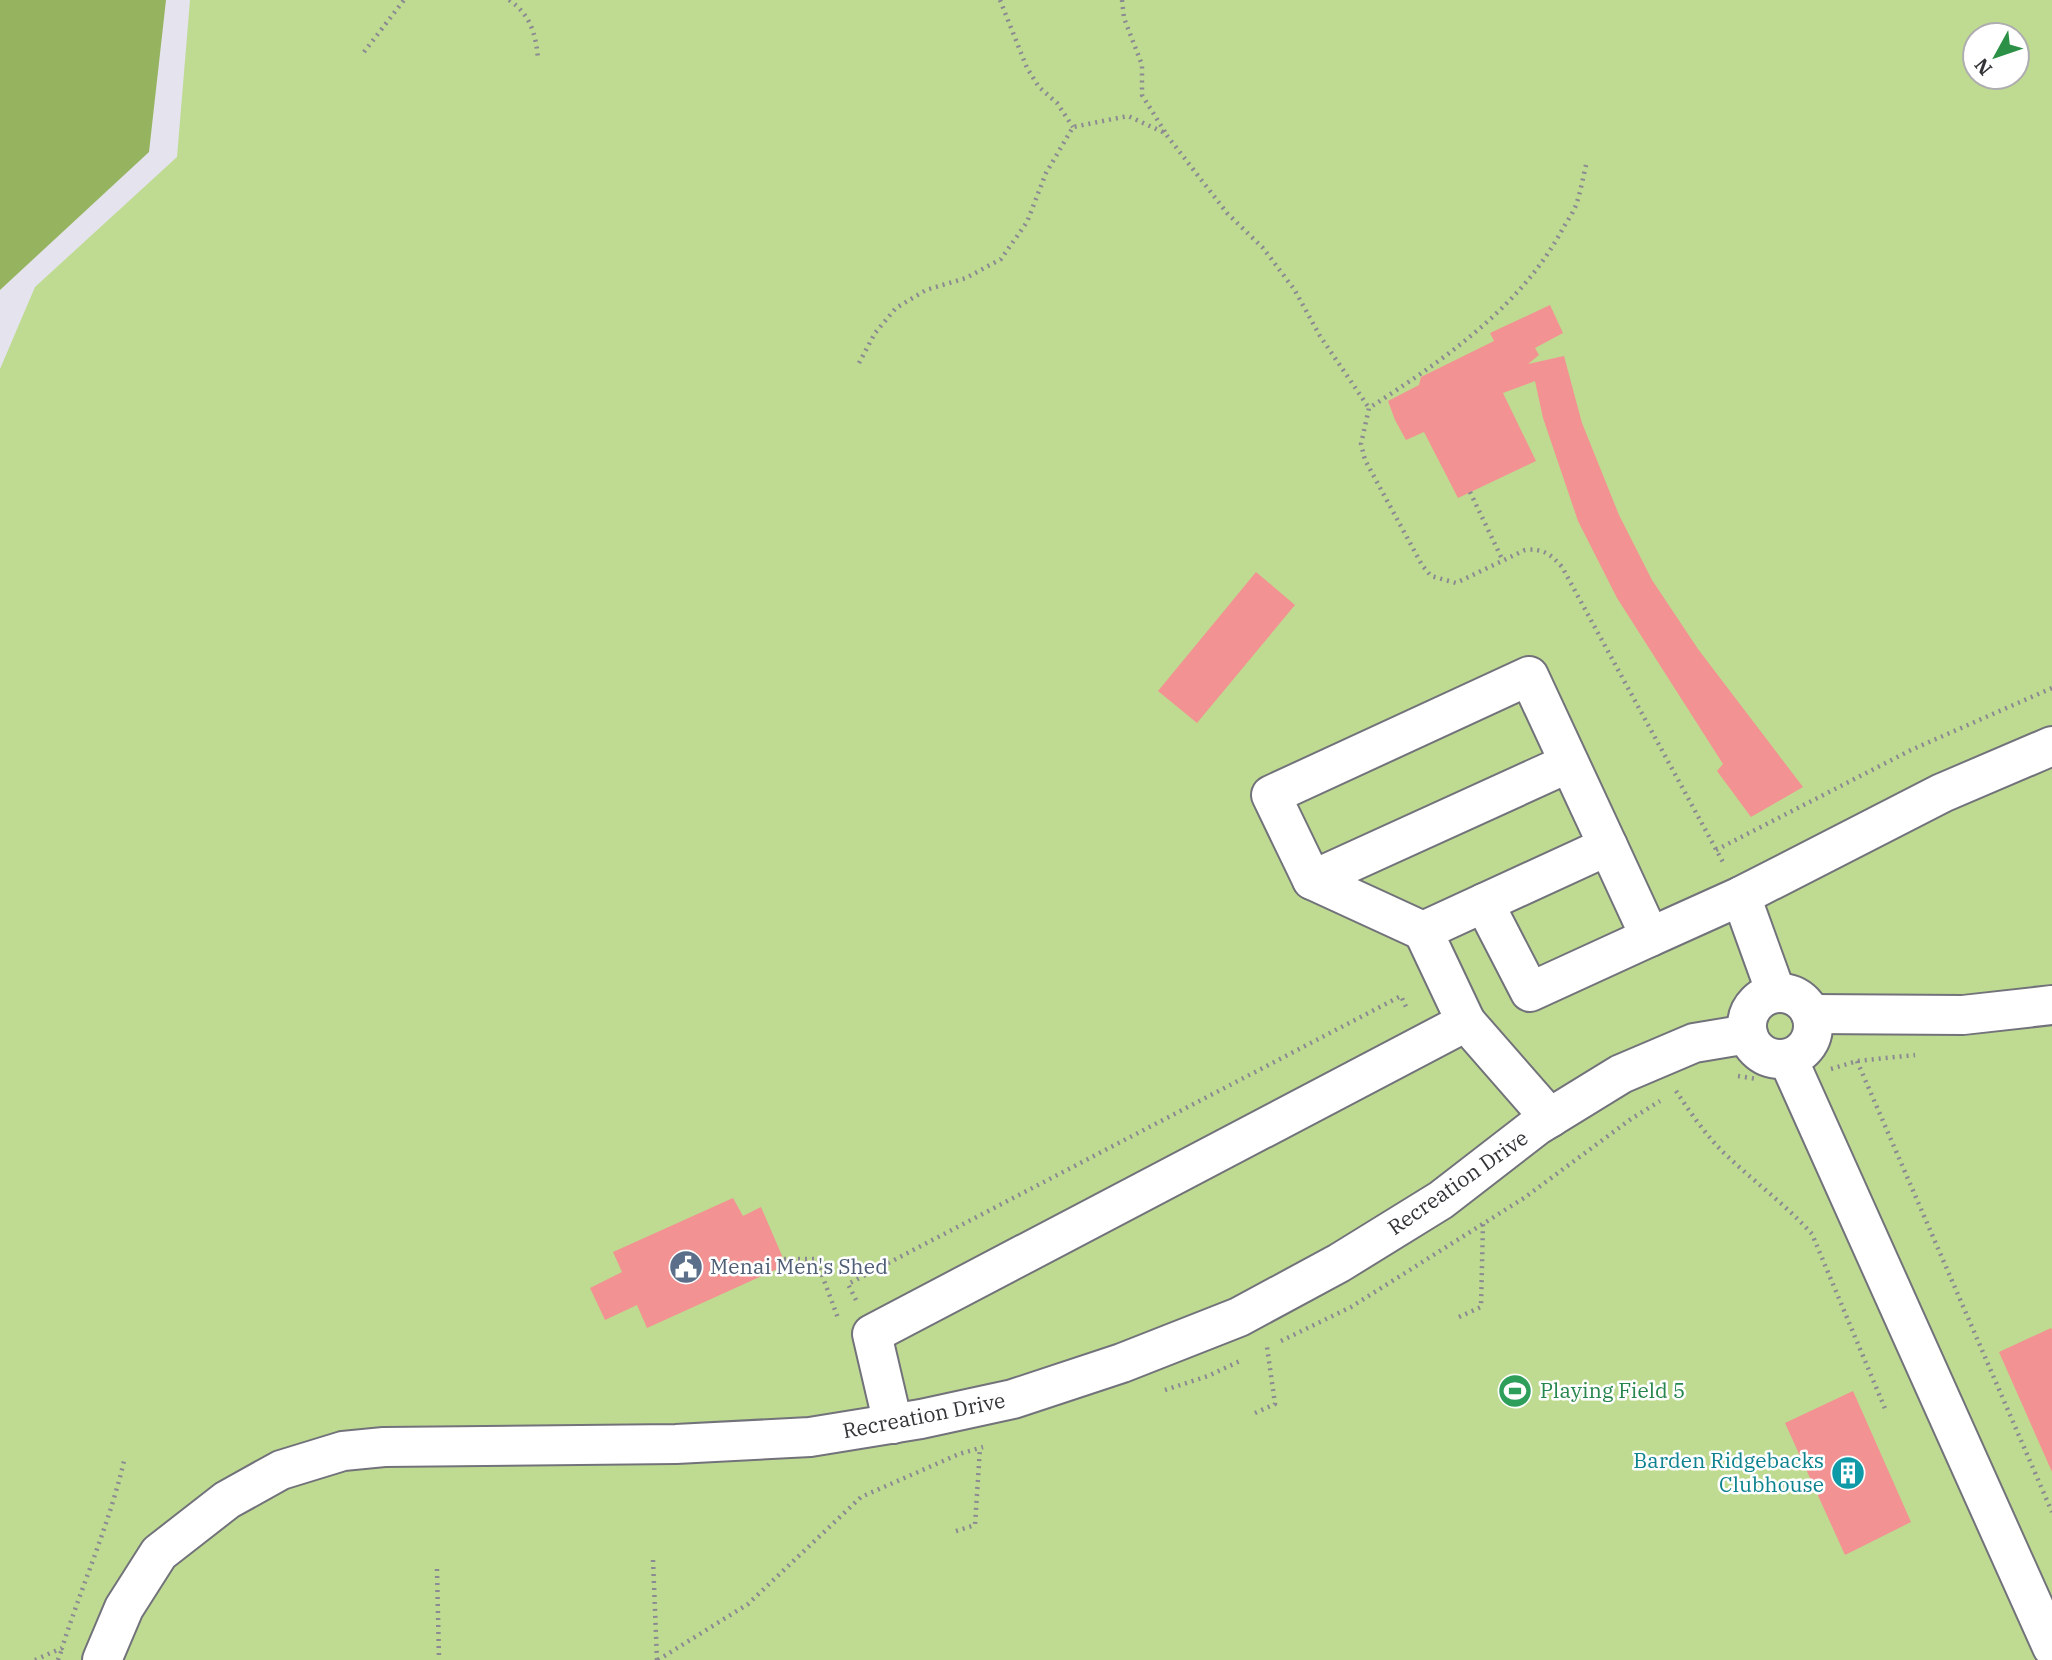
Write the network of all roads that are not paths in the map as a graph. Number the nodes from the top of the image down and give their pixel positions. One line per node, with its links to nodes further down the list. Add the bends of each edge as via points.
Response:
1 (2052, 746): 5 (street, via 1942,793)
2 (1569, 763): 3 (street); 4 (street); 4 (street, via 1529,676 1517,681 1271,795)
3 (1608, 846): 6 (street); 8 (street)
4 (1312, 880): 7 (street)
5 (1741, 896): 8 (street); 9 (street)
6 (1484, 903): 7 (street); 8 (street, via 1530,992)
7 (1423, 931): 12 (street)
8 (1650, 937)
9 (1776, 993): 11 (street, via 1797,998); 13 (street, via 1753,1007 1747,1020)
10 (2052, 1005): 11 (street, via 1963,1015)
11 (1811, 1014): 14 (street, via 1810,1042)
12 (1466, 1022): 15 (street); 16 (street, via 872,1334)
13 (1748, 1034): 14 (street, via 1763,1055); 15 (street, Recreation Drive, via 1694,1043 1621,1074)
14 (1788, 1059): 17 (street)
15 (1549, 1118): 16 (street, Recreation Drive, via 1441,1200 1239,1317 1013,1399)
16 (893, 1424): 18 (street, Recreation Drive, via 797,1438 676,1444 343,1451 281,1471 227,1500 159,1553 124,1608)
17 (2052, 1647)
18 (102, 1660)

